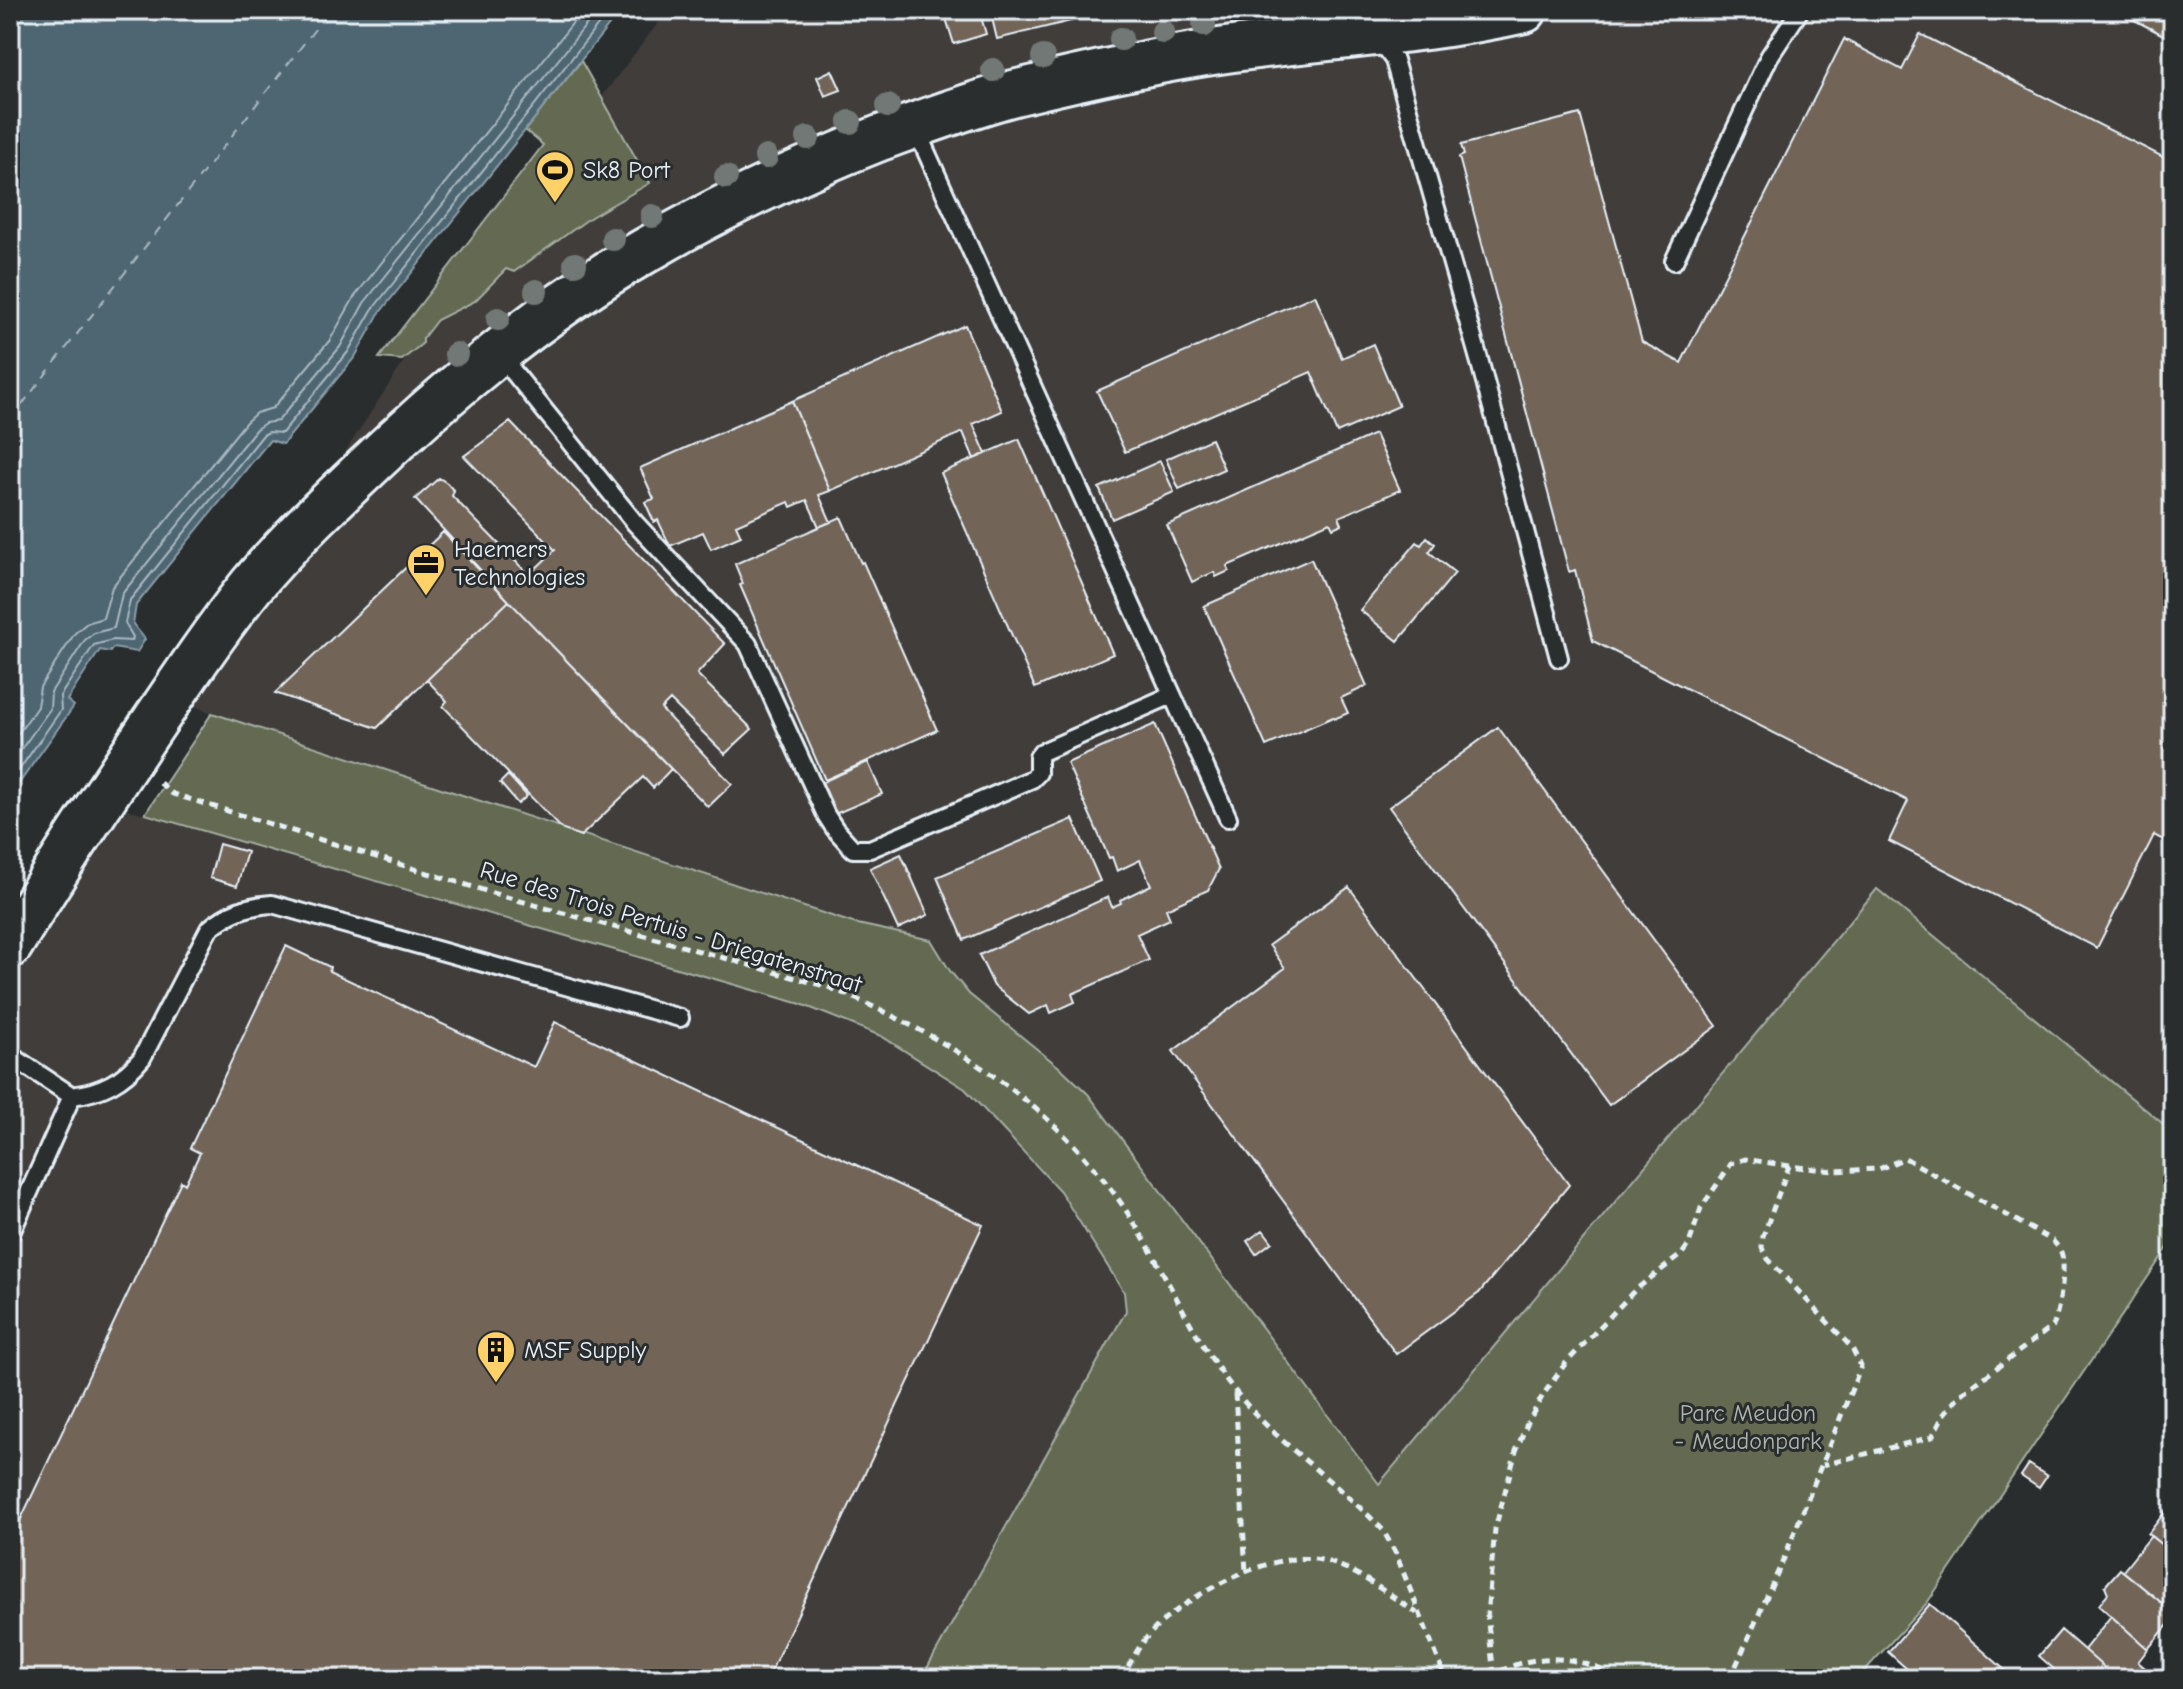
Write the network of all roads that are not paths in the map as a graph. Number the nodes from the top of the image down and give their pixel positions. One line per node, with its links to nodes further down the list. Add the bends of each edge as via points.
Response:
1 (1524, 10): 3 (main road)
2 (1800, 10): 5 (lane, via 1769,57)
3 (1375, 34): 4 (main road, via 1134,65); 7 (lane, via 1394,60)
4 (914, 125): 6 (main road, via 734,202 639,254); 8 (lane)
5 (1674, 261)
6 (499, 354): 8 (lane, via 635,523 748,644 826,815 853,849 870,849 1032,779 1042,752); 10 (main road, via 398,438 252,585 180,682)
7 (1559, 658)
8 (1172, 695): 9 (lane)
9 (1228, 818)
10 (10, 945)
11 (680, 1018): 13 (lane, via 272,904 248,906 209,929 135,1067 114,1084)
12 (10, 1055): 13 (lane)
13 (72, 1096): 14 (lane)
14 (10, 1235)

